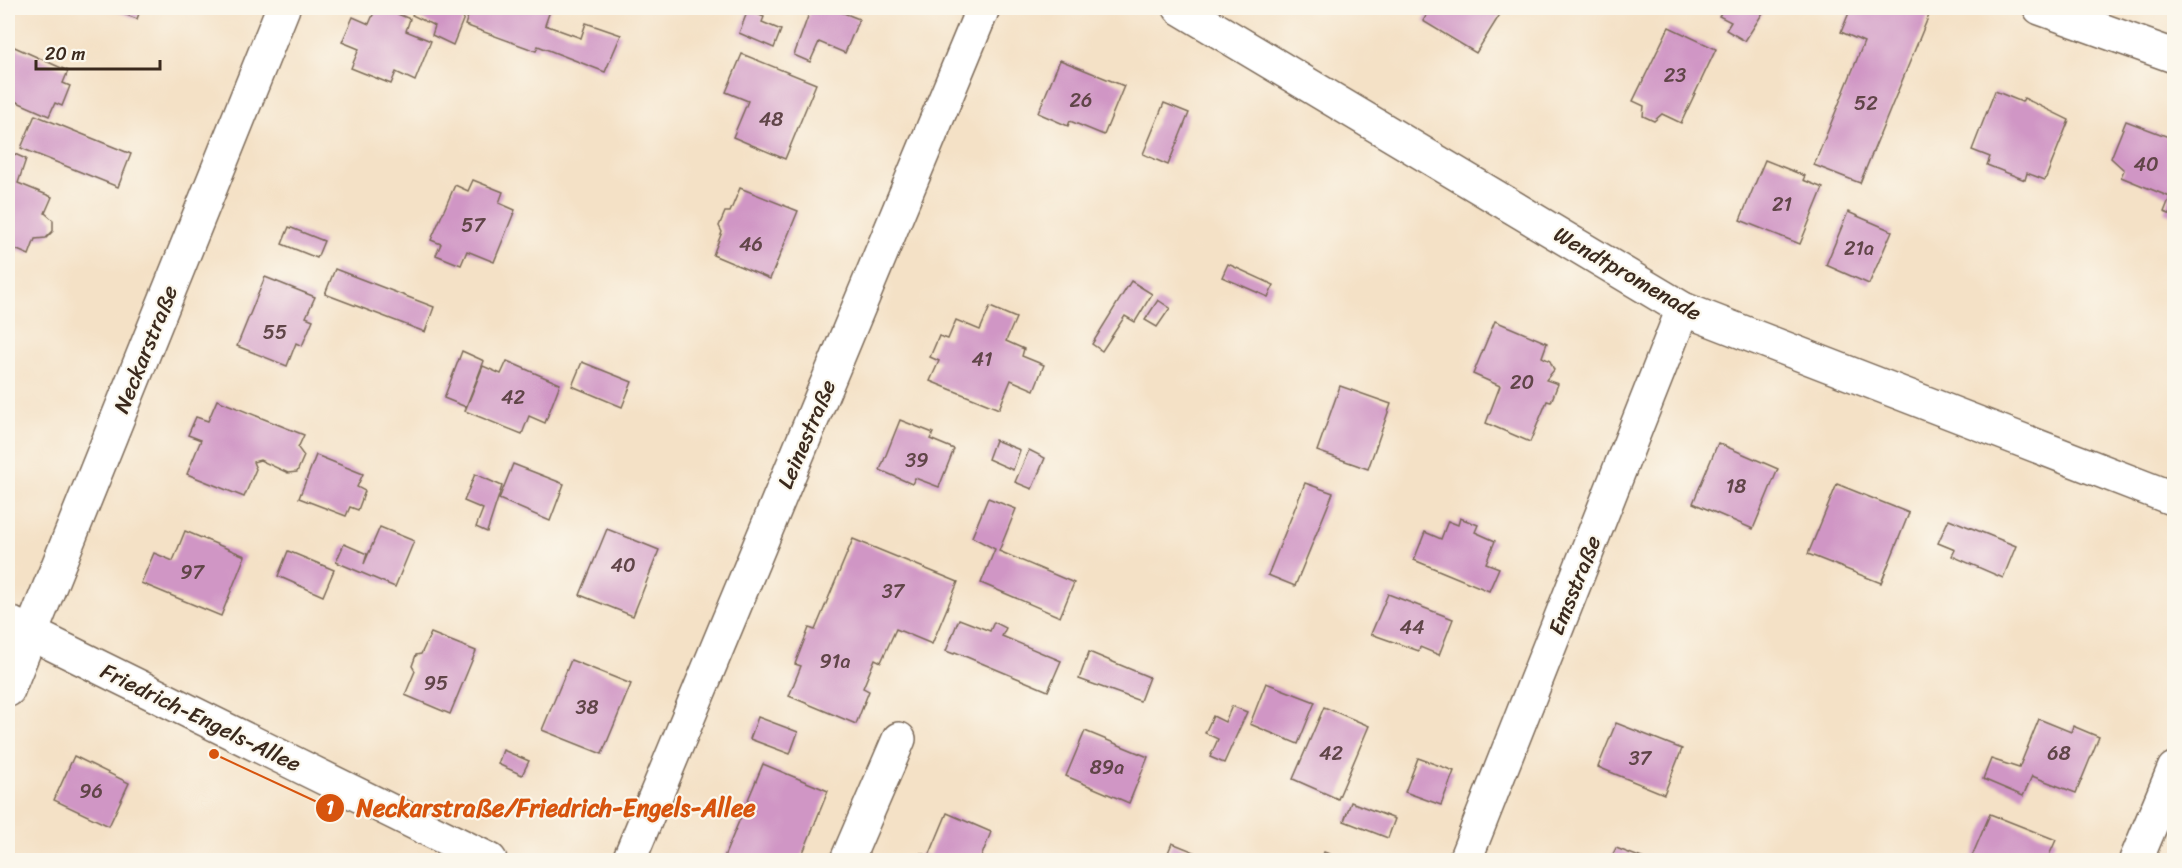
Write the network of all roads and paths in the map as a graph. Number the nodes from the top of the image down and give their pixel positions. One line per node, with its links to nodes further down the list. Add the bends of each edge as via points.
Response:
1 (283, 8): 8 (street, Neckarstraße)
2 (983, 8): 13 (street, Leinestraße)
3 (1180, 8): 6 (street, Wendtpromenade)
4 (2040, 8): 5 (street)
5 (2174, 54)
6 (1683, 309): 7 (street, Wendtpromenade); 15 (street, Emsstraße)
7 (2175, 499)
8 (19, 628): 9 (street, Neckarstraße); 12 (street, Friedrich-Engels-Allee)
9 (8, 690)
10 (899, 739): 14 (street)
11 (2175, 770): 16 (street)
12 (490, 861)
13 (629, 861)
14 (847, 861)
15 (1465, 861)
16 (2136, 861)

